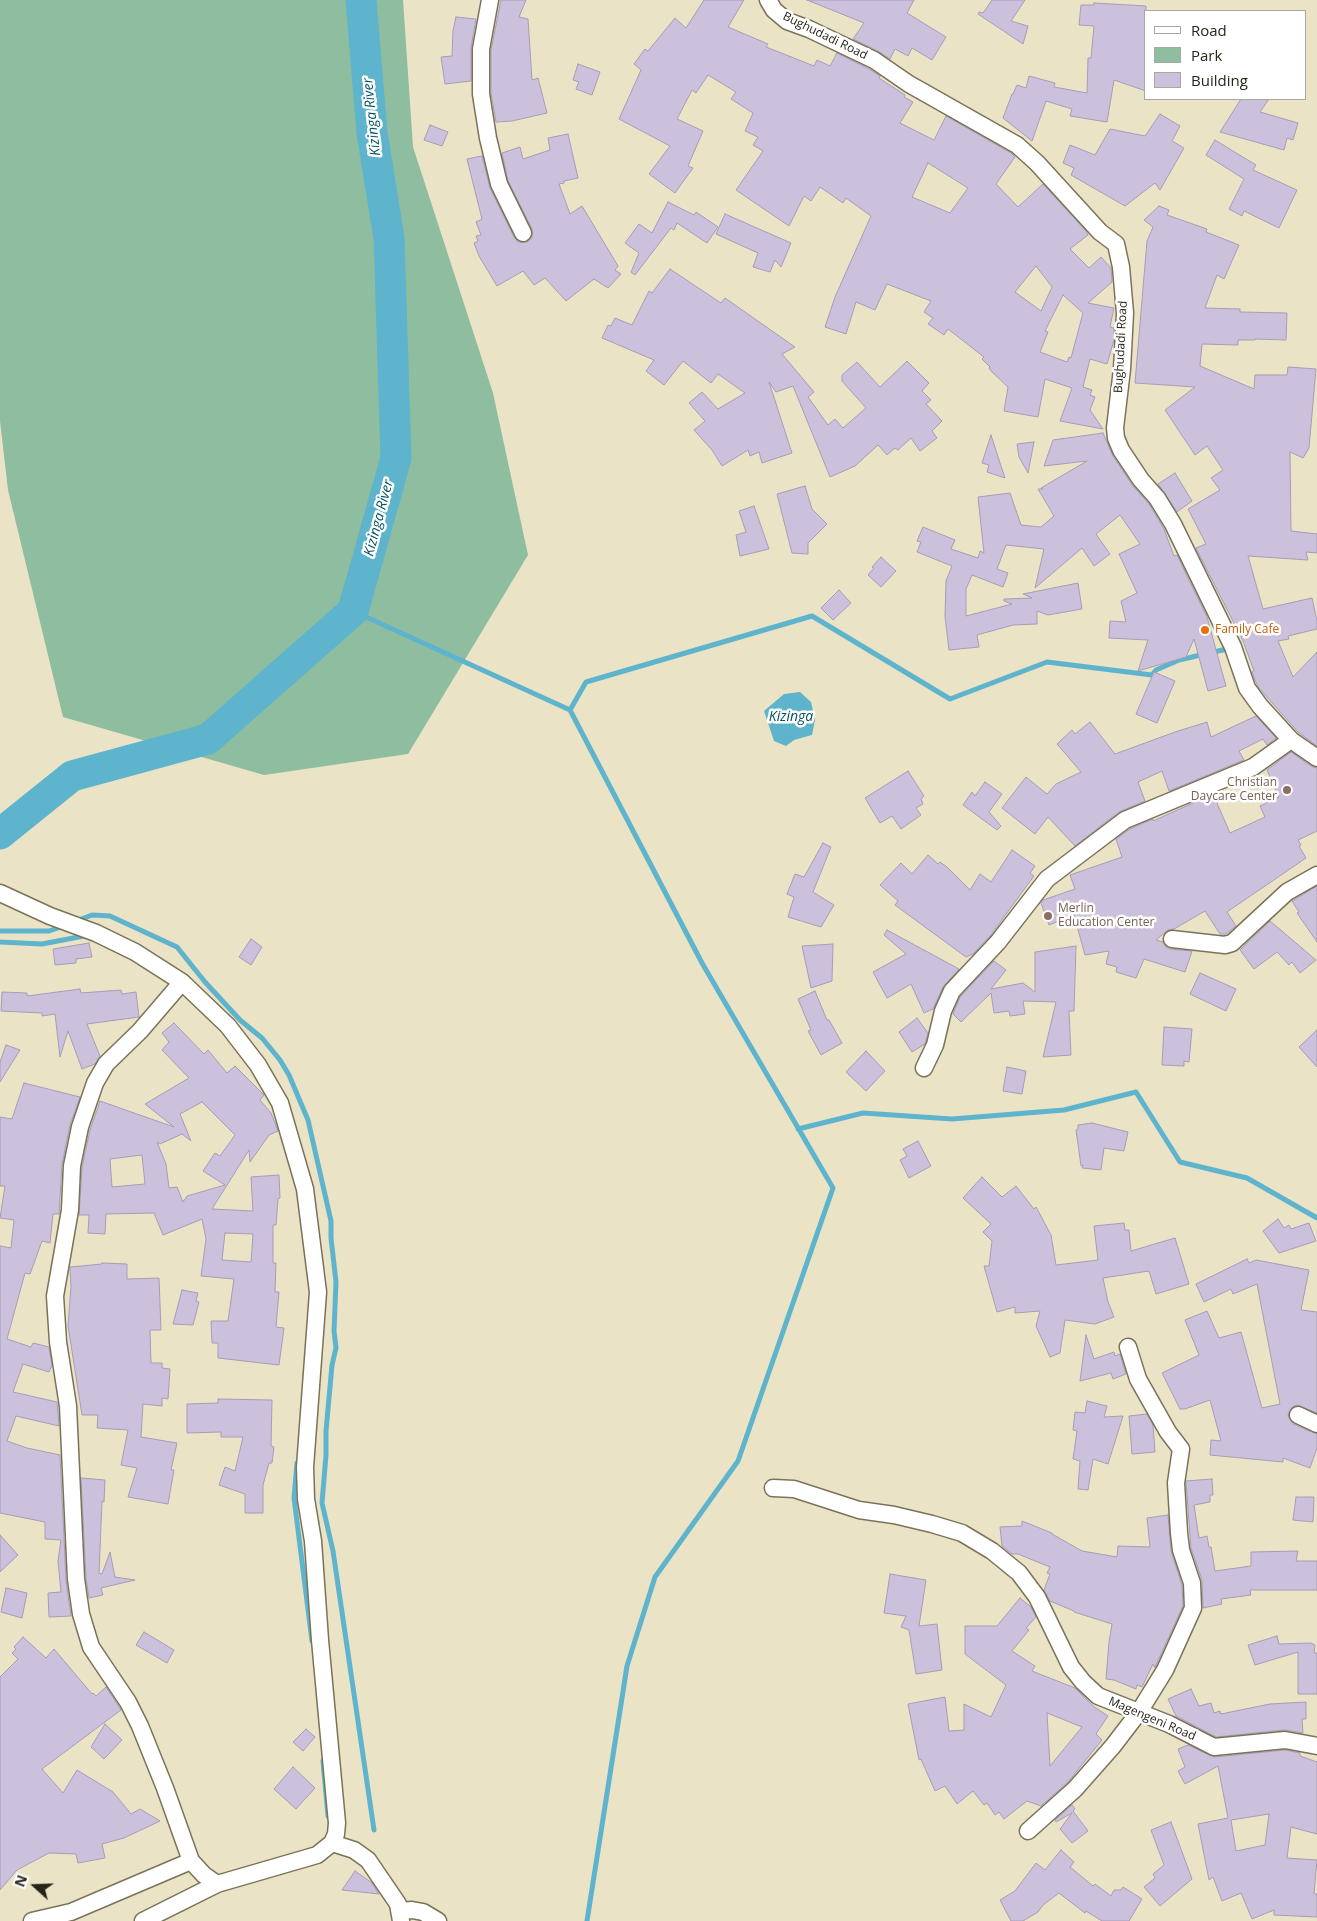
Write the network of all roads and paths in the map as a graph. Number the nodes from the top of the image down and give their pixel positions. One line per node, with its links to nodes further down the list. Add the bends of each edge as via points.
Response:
1 (490, 0): 3 (street, via 481,48 481,94 499,184)
2 (768, 0): 4 (street, Bughudadi Road, via 774,10 787,20 874,60 909,84 1017,145 1100,232 1116,244 1125,313 1116,438 1173,524 1233,647 1247,688)
3 (523, 233)
4 (1291, 740): 5 (street, Bughudadi Road); 10 (street, via 1253,767 1125,820 1047,879 998,942 952,991)
5 (1317, 758)
6 (1317, 875): 8 (street, via 1287,892 1232,943)
7 (0, 894): 9 (street, via 96,933 135,952)
8 (1172, 939)
9 (182, 982): 18 (street, via 228,1026 258,1065 280,1103 305,1189 318,1292 305,1468 306,1499 313,1541 337,1823); 19 (street, via 140,1031 106,1064 95,1083 80,1127 72,1166 70,1210 55,1296 68,1406 76,1580 81,1614 91,1647 140,1726)
10 (924, 1068)
11 (1128, 1347): 15 (street, via 1138,1379 1181,1449 1176,1483 1179,1533 1194,1595 1182,1634)
12 (1298, 1415): 13 (street)
13 (1317, 1424)
14 (773, 1488): 15 (street, Magengeni Road, via 794,1489 859,1510 894,1514 932,1524 962,1533 992,1551 1019,1574 1037,1597 1071,1666 1083,1682 1098,1696)
15 (1139, 1712): 16 (street, Magengeni Road, via 1214,1747 1285,1740); 17 (street, via 1075,1788)
16 (1317, 1746)
17 (1028, 1831)
18 (332, 1844): 20 (street, via 317,1855); 21 (street, via 354,1850 368,1860 398,1904)
19 (190, 1861): 20 (street); 22 (street, via 71,1912)
20 (218, 1884): 23 (street)
21 (401, 1916): 24 (street, via 412,1910)
22 (32, 1921)
23 (143, 1921)
24 (438, 1921)

